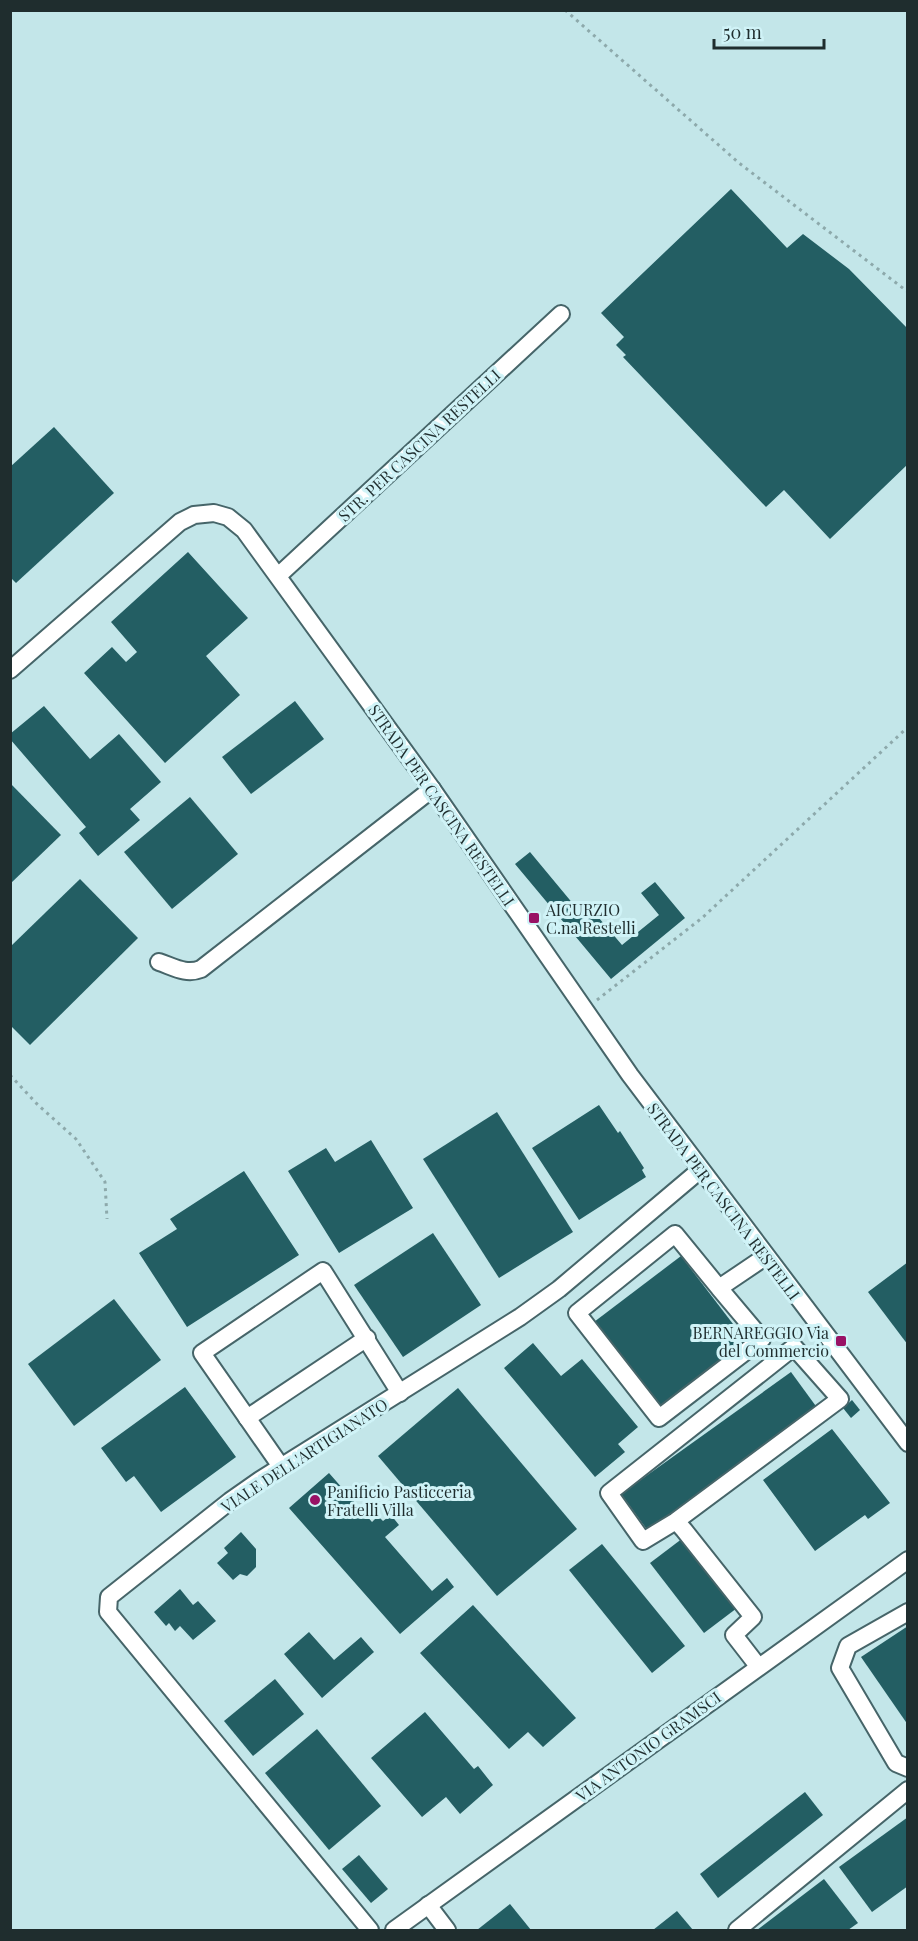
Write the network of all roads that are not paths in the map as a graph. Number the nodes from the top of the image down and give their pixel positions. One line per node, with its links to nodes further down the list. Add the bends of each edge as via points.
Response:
1 (561, 314): 2 (street, STR. PER CASCINA RESTELLI)
2 (278, 576): 3 (street, STRADA PER CASCINA RESTELLI, via 234,520 214,513 194,514 172,528); 4 (street, STRADA PER CASCINA RESTELLI)
3 (10, 670)
4 (432, 789): 5 (street, via 201,969 181,970); 6 (street, STRADA PER CASCINA RESTELLI)
5 (159, 962)
6 (700, 1170): 7 (street, STRADA PER CASCINA RESTELLI); 10 (street, VIALE DELL'ARTIGIANATO, via 560,1289)
7 (765, 1257): 8 (street); 12 (street, STRADA PER CASCINA RESTELLI)
8 (719, 1288): 8 (street, via 762,1339 659,1419 577,1313 675,1234)
9 (367, 1338): 10 (street); 11 (street); 11 (street, via 323,1271 202,1353)
10 (400, 1393): 13 (street, VIALE DELL'ARTIGIANATO)
11 (247, 1418): 13 (street)
12 (905, 1435)
13 (282, 1468): 21 (street, VIALE DELL'ARTIGIANATO, via 230,1501 118,1590 110,1597 108,1612)
14 (676, 1521): 14 (street, via 643,1541 609,1493 794,1347 840,1399); 17 (street, via 753,1617 734,1635)
15 (906, 1562): 17 (street, VIA ANTONIO GRAMSCI)
16 (908, 1612): 18 (street, via 848,1646 840,1668 896,1763)
17 (758, 1666): 20 (street, VIA ANTONIO GRAMSCI)
18 (908, 1768)
19 (908, 1790): 24 (street)
20 (428, 1905): 22 (street, VIA ANTONIO GRAMSCI); 23 (street)
21 (370, 1930)
22 (394, 1930)
23 (447, 1930)
24 (737, 1930)

